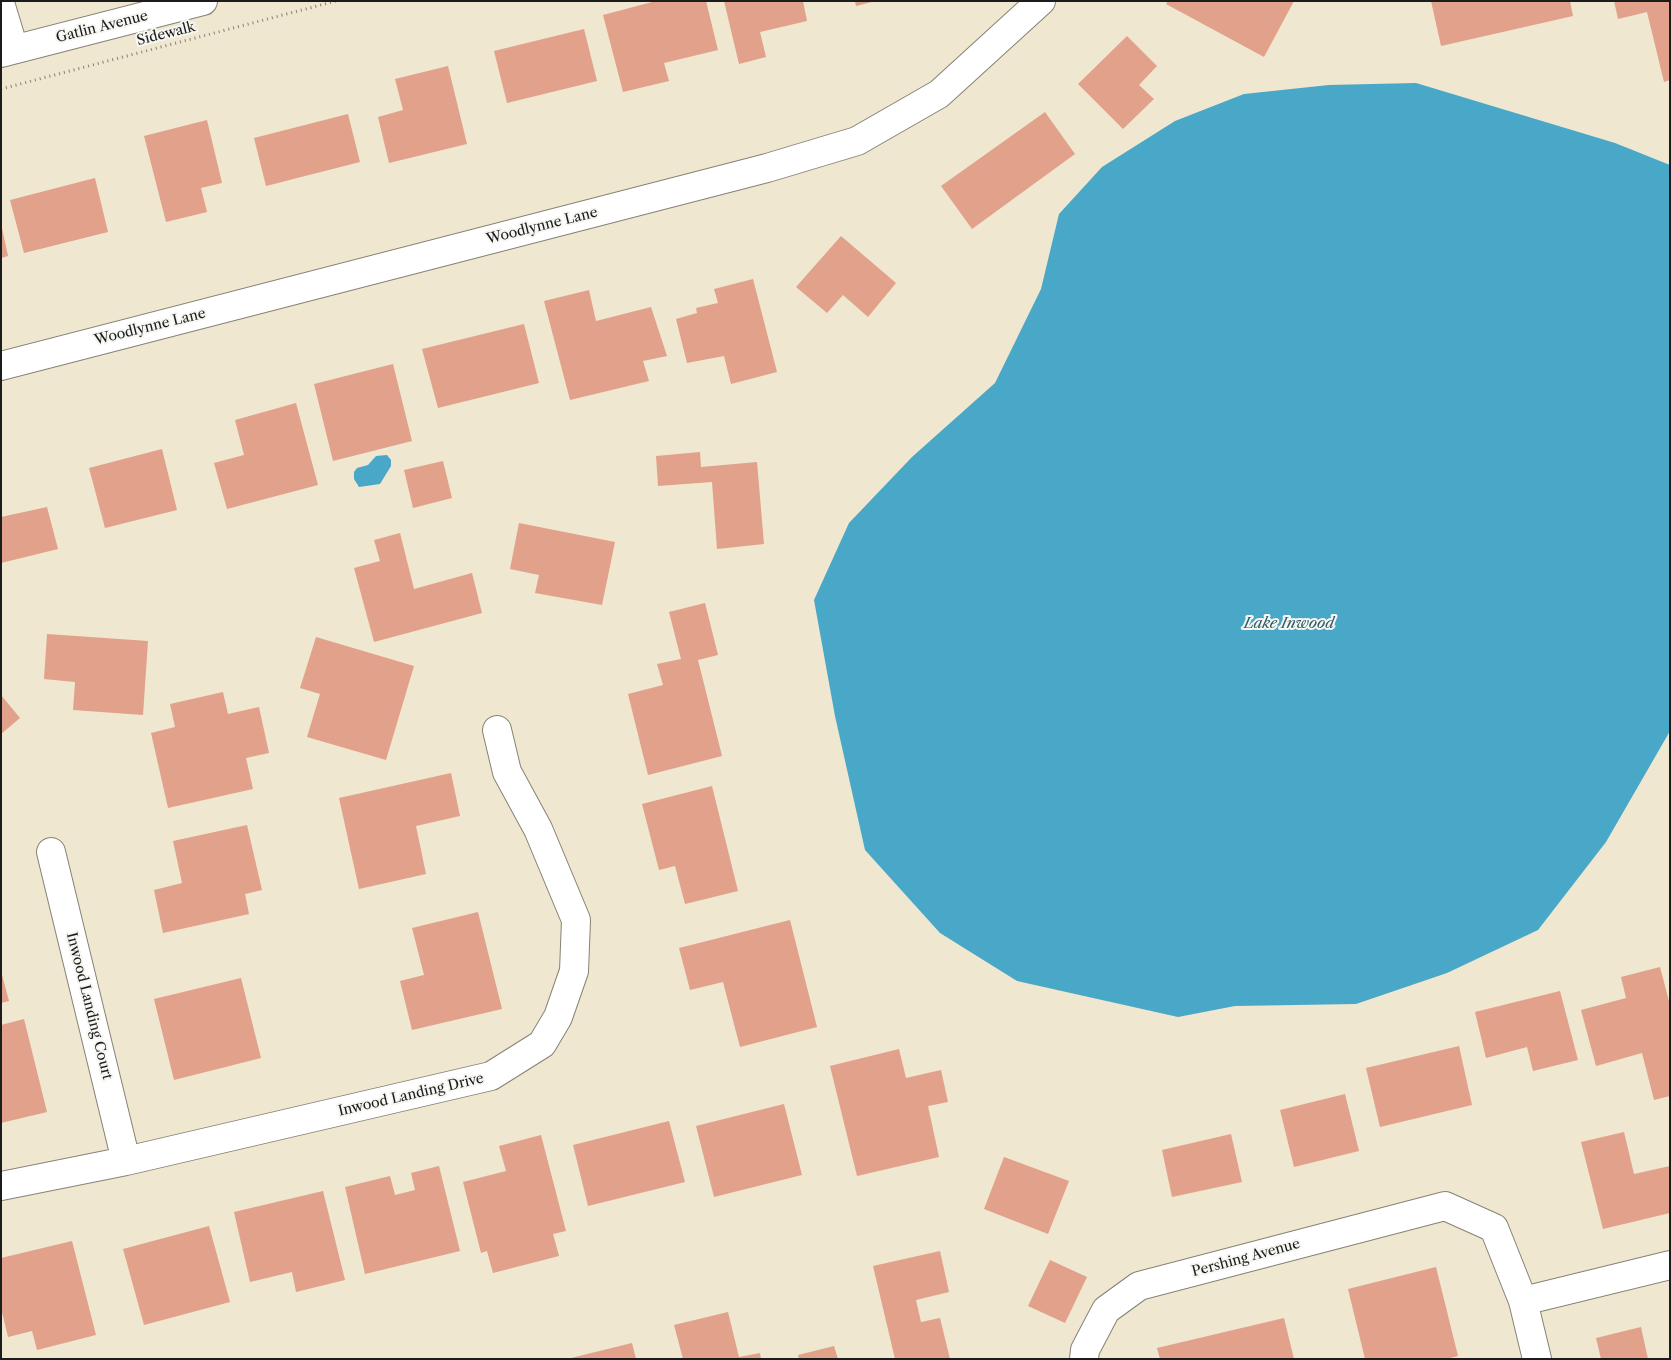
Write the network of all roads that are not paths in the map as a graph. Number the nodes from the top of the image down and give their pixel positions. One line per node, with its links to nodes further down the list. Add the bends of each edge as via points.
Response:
1 (203, 1): 4 (street, Gatlin Avenue)
2 (1041, 1): 5 (street, Woodlynne Lane, via 939,94 857,141 766,168)
3 (1, 6): 4 (street)
4 (8, 51)
5 (1, 366)
6 (498, 730): 8 (street, Inwood Landing Drive, via 507,772 538,828 576,920 574,970 558,1017 542,1044 491,1076)
7 (51, 852): 8 (street, Inwood Landing Court)
8 (126, 1161): 9 (street, Inwood Landing Drive)
9 (1, 1186)
10 (1670, 1265): 11 (street)
11 (1523, 1301): 12 (street, Pershing Avenue, via 1494,1228 1445,1206 1139,1286 1106,1310 1085,1350); 13 (street)
12 (1084, 1359)
13 (1537, 1359)

